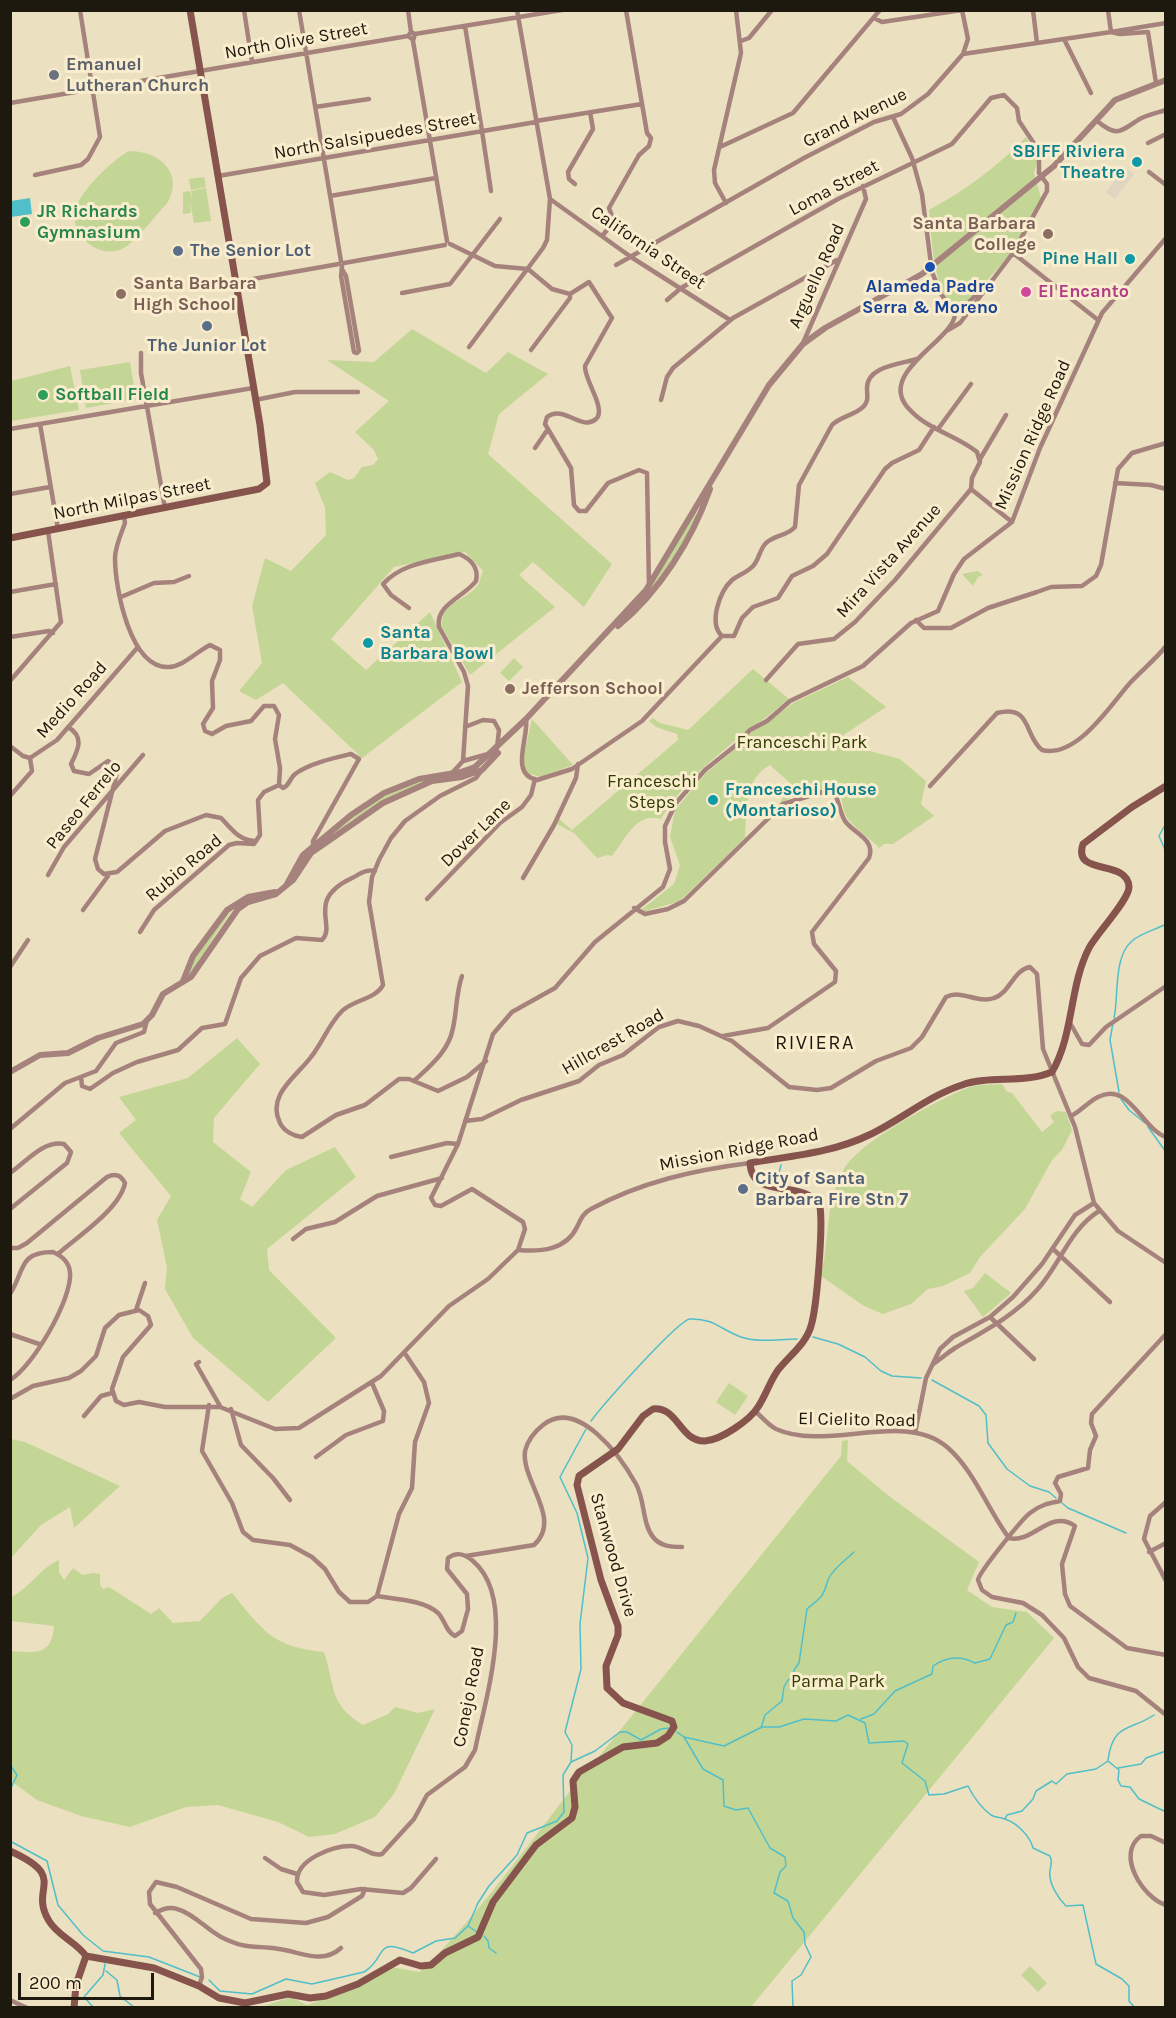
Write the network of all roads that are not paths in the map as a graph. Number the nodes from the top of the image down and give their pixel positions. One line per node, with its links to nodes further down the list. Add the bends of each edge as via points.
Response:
1 (80, 10): 30 (street)
2 (190, 10): 27 (main road)
3 (244, 10): 26 (street)
4 (299, 10): 24 (street)
5 (408, 10): 20 (street)
6 (517, 10): 15 (street)
7 (562, 10): 15 (street, North Olive Street)
8 (626, 10): 34 (street)
9 (736, 10): 22 (street)
10 (772, 10): 22 (street, via 749,38)
11 (880, 10): 16 (street)
12 (962, 10): 16 (street, via 882,22); 25 (street, via 968,43)
13 (1033, 10): 23 (street)
14 (1108, 10): 19 (street)
15 (518, 18): 18 (street, North Olive Street); 40 (street)
16 (874, 18): 45 (street, via 793,113)
17 (1166, 23): 19 (street)
18 (465, 26): 20 (street, North Olive Street); 41 (street)
19 (1111, 32): 21 (street); 29 (street, via 1148,32)
20 (412, 35): 24 (street, North Olive Street); 43 (street)
21 (1064, 39): 23 (street); 31 (street)
22 (741, 41): 45 (street)
23 (1037, 43): 25 (street)
24 (306, 53): 26 (street, North Olive Street); 35 (street)
25 (963, 54): 38 (street, Grand Avenue, via 926,96)
26 (252, 62): 27 (street, North Olive Street)
27 (200, 71): 30 (street, North Olive Street); 50 (main road)
28 (1166, 80): 29 (street)
29 (1156, 82): 39 (street, via 1120,97)
30 (94, 89): 33 (street, North Olive Street); 49 (street, via 99,139 88,159 81,165)
31 (1091, 93)
32 (369, 99): 35 (street)
33 (10, 103)
34 (642, 104): 37 (street, North Salsipuedes Street); 61 (street, via 651,138 649,146 635,162 609,208 614,218)
35 (315, 107): 46 (street)
36 (1166, 110): 39 (street, via 1122,131 1108,130)
37 (590, 112): 40 (street, North Salsipuedes Street); 53 (street, via 593,129 568,172)
38 (893, 117): 47 (street); 59 (street, Grand Avenue, via 874,122 804,158)
39 (1096, 120): 51 (street)
40 (536, 121): 41 (street, North Salsipuedes Street); 58 (street)
41 (482, 131): 43 (street, North Salsipuedes Street); 56 (street)
42 (1166, 134): 44 (street)
43 (428, 141): 46 (street, North Salsipuedes Street); 52 (street)
44 (1148, 143)
45 (720, 147): 59 (street, via 714,178)
46 (323, 158): 50 (street, North Salsipuedes Street); 57 (street)
47 (914, 163): 51 (street, Loma Street, via 954,143 991,98 1005,95 1017,108 1019,121 1039,151); 55 (street, Loma Street); 70 (street, via 926,212)
48 (1149, 172): 54 (street)
49 (35, 175)
50 (218, 176): 72 (main road)
51 (1041, 176): 65 (street, via 1047,191); 70 (street)
52 (436, 178): 57 (street); 63 (street)
53 (575, 184)
54 (1166, 185)
55 (863, 186): 67 (street, Arguello Road, via 866,199); 74 (street, Loma Street)
56 (492, 191)
57 (330, 196): 68 (street)
58 (550, 199): 61 (street, California Street); 71 (street, via 546,240)
59 (726, 203): 66 (street, Grand Avenue)
60 (500, 219): 64 (street)
61 (603, 235): 66 (street, California Street)
62 (1166, 238): 80 (street, Mission Ridge Road)
63 (447, 243): 64 (street); 68 (street)
64 (474, 254): 71 (street, via 495,266); 75 (street, via 447,286)
65 (1013, 254): 73 (street); 80 (street)
66 (631, 257): 69 (street, Grand Avenue); 74 (street, California Street)
67 (837, 260): 79 (street); 82 (street, Arguello Road)
68 (342, 265): 68 (street, via 341,276 357,353 348,286); 72 (street)
69 (616, 266)
70 (931, 267): 78 (street); 82 (street)
71 (528, 269): 76 (street, via 552,289); 83 (street)
72 (236, 282): 88 (main road)
73 (986, 286): 78 (street, via 963,308); 81 (street, via 960,323)
74 (681, 288): 77 (street, Loma Street); 79 (street, California Street)
75 (402, 293)
76 (570, 294): 84 (street); 97 (street, via 590,282 612,318 585,366 599,413 587,422 564,413 551,414 545,421)
77 (667, 300)
78 (951, 308): 81 (street, via 955,320)
79 (730, 320): 91 (street, via 673,368)
80 (1098, 320): 109 (street, Mission Ridge Road, via 1040,448)
81 (948, 330): 86 (street)
82 (803, 344): 101 (street, via 772,380)
83 (469, 347)
84 (531, 350)
85 (141, 353): 92 (street)
86 (917, 359): 95 (street, via 904,378 903,399 911,412); 121 (street, via 874,373 863,406 832,425 799,485 795,527 766,544 753,567 726,588 717,612 717,628)
87 (971, 384): 95 (street)
88 (253, 388): 90 (main road); 92 (street)
89 (358, 392): 90 (street, via 295,392)
90 (255, 400): 107 (main road, North Milpas Street, via 268,476 266,484 259,489)
91 (661, 400)
92 (147, 406): 94 (street); 107 (street)
93 (1006, 415): 100 (street)
94 (40, 424): 96 (street); 103 (street)
95 (936, 428): 100 (street, via 975,450); 121 (street, via 919,450 885,469 827,554 792,576 778,598 758,604 743,616 734,636)
96 (10, 429)
97 (548, 429): 99 (street); 115 (street, via 571,468 574,505 579,511 588,509 603,487 617,477 639,470 647,473)
98 (1166, 443): 102 (street, via 1128,456 1118,469)
99 (534, 448)
100 (980, 459): 104 (street)
101 (715, 477): 115 (street); 123 (street, via 700,515 663,578 638,608)
102 (1115, 483): 105 (street); 119 (street, via 1101,567 1087,584 1077,588 1051,587 988,608 946,629 924,628)
103 (50, 488): 106 (street); 110 (street)
104 (971, 489): 109 (street); 126 (street, Mira Vista Avenue, via 855,622 834,639 798,644)
105 (1166, 489)
106 (10, 494)
107 (165, 508): 108 (main road, North Milpas Street)
108 (124, 516): 110 (main road, North Milpas Street); 117 (street, via 115,558)
109 (1012, 522): 119 (street, Mission Ridge Road, via 964,559 938,611)
110 (57, 529): 111 (main road, North Milpas Street)
111 (48, 531): 112 (main road, North Milpas Street); 114 (street)
112 (10, 538)
113 (189, 576): 117 (street)
114 (56, 584): 116 (street); 120 (street, via 61,619)
115 (649, 586): 123 (street)
116 (10, 592)
117 (121, 597): 125 (street, via 126,624)
118 (409, 608): 129 (street, via 391,595 384,584 396,572 459,554 477,571 476,581 444,609 438,620 466,677 469,695)
119 (916, 620): 154 (street, Mission Ridge Road, via 863,666 790,701 705,770 668,818 664,834 670,869 666,881)
120 (53, 633): 122 (street); 127 (street)
121 (722, 636): 137 (street, via 648,716)
122 (10, 637)
123 (602, 639): 128 (street)
124 (1166, 646): 142 (street, via 1102,717 1072,743 1052,751 1042,750 1021,717 1007,712 997,714)
125 (138, 647): 130 (street, Medio Road); 141 (street, via 149,661 166,667 180,664 210,645 219,648 221,655 213,676 213,708 204,729 214,733 251,721 266,705 274,706 279,715 275,739)
126 (766, 680)
127 (10, 681)
128 (526, 719): 132 (street); 138 (street); 140 (street, via 521,764 526,774)
129 (465, 727): 132 (street, via 483,720 494,721 500,730); 136 (street)
130 (68, 728): 135 (street, Medio Road, via 51,746); 144 (street, via 79,739 72,769 78,774 89,774 104,762 111,762 118,769)
131 (10, 746): 135 (street)
132 (497, 748): 134 (street)
133 (143, 755): 144 (street, Paseo Ferrelo)
134 (491, 755): 136 (street); 139 (street, via 473,769)
135 (30, 758): 145 (street, Medio Road, via 32,771)
136 (463, 761): 139 (street)
137 (578, 764): 140 (street, via 561,774); 151 (street, via 576,778 556,820)
138 (482, 770): 148 (street, via 476,778 440,796 405,821 388,842); 152 (street, via 432,781 383,803 312,853)
139 (452, 773): 147 (street, via 422,777 384,793)
140 (535, 779): 153 (street, Dover Lane, via 531,795 522,807 500,823)
141 (279, 785): 146 (street, via 264,792 258,800 260,835); 147 (street, via 285,788 298,772 334,758 351,754 360,761)
142 (930, 786)
143 (1166, 786): 162 (main road, via 1083,844 1084,859 1093,866 1122,873 1129,889 1127,898 1099,931 1085,956 1077,975)
144 (115, 787): 149 (street, Paseo Ferrelo, via 64,847); 150 (street, via 95,859 98,869)
145 (10, 796)
146 (255, 841): 150 (street, via 232,831 221,818 208,815 157,835); 156 (street, Rubio Road, via 252,846 231,844 193,874 154,910)
147 (313, 846): 152 (street, via 300,859)
148 (375, 871): 167 (street, via 365,871 335,888 325,906 327,931 322,940 296,938 259,957 239,980 225,1024 201,1029 178,1050 137,1062 90,1089 82,1086); 168 (street, via 369,903 383,985 376,993 346,1007 329,1025 312,1056 283,1089 277,1104 278,1116 288,1132 302,1137 331,1117 365,1105 399,1079)
149 (48, 875)
150 (108, 876): 155 (street)
151 (523, 878)
152 (287, 884): 161 (street, via 281,890 248,897 229,908 193,956 183,982 163,994)
153 (427, 899)
154 (634, 908): 163 (street, via 645,914 678,904 783,804 826,791 835,794 845,821 871,850 869,858 812,932 814,944 836,971 834,982 768,1028); 164 (street, Mission Ridge Road, via 583,954 555,988 505,1019 489,1042)
155 (83, 910)
156 (140, 932)
157 (27, 940): 158 (street)
158 (10, 968)
159 (462, 976): 168 (street, via 447,1046)
160 (1166, 986): 162 (street, via 1106,1027 1089,1045 1080,1042)
161 (147, 1020): 165 (street, via 131,1030 98,1038 68,1053 39,1056); 167 (street, via 144,1032 116,1044 96,1071)
162 (1069, 1021): 166 (main road)
163 (723, 1036): 166 (street, Hillcrest Road, via 789,1087 831,1088 866,1066 915,1045 946,997 957,994 995,998 1022,970 1030,967 1037,974 1043,1049); 170 (street, Hillcrest Road, via 683,1021 670,1022 579,1081 521,1100 482,1119)
164 (486, 1061): 168 (street, via 469,1076 440,1091); 170 (street, Mission Ridge Road)
165 (10, 1072)
166 (1052, 1072): 169 (street); 175 (main road, Mission Ridge Road, via 960,1086 859,1140)
167 (81, 1077): 171 (street, via 65,1083)
168 (414, 1081)
169 (1071, 1116): 172 (street, via 1098,1096 1121,1096 1157,1133); 178 (street)
170 (465, 1121): 173 (street, Mission Ridge Road)
171 (10, 1129)
172 (1166, 1137)
173 (458, 1144): 174 (street, via 447,1143); 177 (street, Mission Ridge Road)
174 (391, 1157)
175 (750, 1163): 184 (street, Mission Ridge Road, via 650,1182 587,1211 563,1244 551,1249); 208 (main road, Stanwood Drive, via 751,1174 758,1183 808,1194 821,1215 811,1328 775,1374)
176 (10, 1173): 179 (street, via 54,1144 64,1144 71,1152 67,1162)
177 (442, 1178): 181 (street, via 376,1196 331,1224 306,1229); 184 (street, Mission Ridge Road, via 431,1196 433,1203 444,1205 467,1189 475,1189 523,1222 525,1229)
178 (1094, 1203): 180 (street); 183 (street, via 1075,1215)
179 (10, 1209)
180 (1099, 1211): 186 (street, via 1080,1227); 187 (street, via 1123,1236)
181 (293, 1239)
182 (10, 1248): 185 (street, via 27,1243 107,1177 121,1177 124,1188 111,1206)
183 (1053, 1249): 186 (street); 192 (street, via 1027,1283)
184 (518, 1250): 197 (street, via 488,1279 449,1306)
185 (58, 1254): 189 (street, via 44,1252 30,1257); 196 (street, via 69,1267 69,1285)
186 (1060, 1256): 190 (street); 193 (street, via 1035,1293)
187 (1166, 1263)
188 (145, 1283): 191 (street)
189 (10, 1294)
190 (1110, 1302)
191 (136, 1310): 203 (street, via 148,1316 150,1327 123,1357); 204 (street, via 109,1322 96,1356 81,1371 69,1378 33,1386)
192 (990, 1317): 193 (street); 200 (street, via 949,1340 937,1352)
193 (997, 1324): 198 (street); 200 (street)
194 (10, 1334): 196 (street)
195 (1166, 1334): 215 (street, via 1092,1414 1096,1439 1088,1468 1058,1477 1055,1483 1060,1500 1030,1513)
196 (39, 1344): 201 (street, via 26,1368)
197 (404, 1352): 202 (street); 221 (street, via 427,1389 429,1403 415,1442 412,1488 399,1511)
198 (1034, 1359)
199 (199, 1362): 206 (street, via 196,1364)
200 (933, 1364): 210 (street)
201 (10, 1380)
202 (372, 1383): 207 (street, via 294,1429 275,1429); 212 (street, via 385,1413 383,1421 346,1435)
203 (112, 1393): 205 (street, via 124,1405); 209 (street, via 103,1394)
204 (10, 1399)
205 (209, 1405): 206 (street); 221 (street, via 202,1451 232,1503 243,1532 253,1540 290,1545 312,1557 350,1602 368,1602)
206 (220, 1407): 207 (street)
207 (231, 1410): 213 (street, via 241,1444)
208 (755, 1411): 210 (street, El Cielito Road, via 771,1426 791,1432 845,1436); 211 (main road, Stanwood Drive, via 729,1430 703,1441 689,1435 666,1411 650,1410)
209 (84, 1416)
210 (915, 1433): 215 (street, El Cielito Road, via 940,1442 954,1454)
211 (613, 1453): 217 (street, via 640,1490 652,1536 664,1545); 219 (street, via 591,1428 564,1417 551,1418 533,1434 524,1456 545,1522 541,1538 531,1546); 234 (main road, Stanwood Drive, via 585,1469 577,1483 601,1580 618,1626 606,1666 606,1684 612,1695 623,1702 672,1721 672,1732 651,1745 623,1747 579,1772 573,1781 575,1810 570,1821 531,1851 493,1902 478,1937 448,1951 432,1965 399,1961 358,1984 316,1998 288,1994 256,2003 238,2003)
212 (316, 1457)
213 (290, 1500)
214 (1166, 1502): 218 (street, via 1147,1521 1144,1539)
215 (1010, 1538): 222 (street, via 1020,1539 1053,1522 1068,1521 1075,1527 1062,1564 1070,1606 1127,1648); 223 (street, via 980,1573 978,1583 982,1590 992,1597 1023,1603 1036,1610 1064,1638 1087,1677 1136,1691)
216 (1166, 1543): 218 (street)
217 (682, 1547)
218 (1149, 1552): 220 (street)
219 (466, 1556): 221 (street, Conejo Road, via 454,1554 446,1565 468,1598 458,1635 450,1633 432,1609); 228 (street, Conejo Road, via 491,1585 496,1617 488,1686 472,1758 427,1795 414,1819 382,1854 351,1846 332,1850 316,1856)
220 (1166, 1581)
221 (377, 1596)
222 (1166, 1655)
223 (1166, 1715)
224 (1166, 1844): 230 (street, via 1149,1835 1139,1837 1131,1861 1143,1886)
225 (10, 1851): 233 (main road, via 39,1867 45,1881 47,1918)
226 (266, 1857): 228 (street, via 281,1869)
227 (436, 1858): 229 (street, via 403,1893)
228 (297, 1874): 229 (street, via 298,1887 308,1894)
229 (365, 1889): 231 (street, via 362,1896 328,1917 306,1923 251,1918 158,1882 149,1896)
230 (1166, 1905)
231 (155, 1913): 232 (street, via 165,1908 178,1909 247,1948 276,1948 318,1957 329,1956); 234 (street, via 201,1970)
232 (341, 1948)
233 (86, 1956): 234 (main road, Stanwood Drive, via 158,1969); 237 (main road, via 76,1985)
234 (198, 1986)
235 (10, 2000): 236 (street)
236 (27, 2007)
237 (74, 2007)

